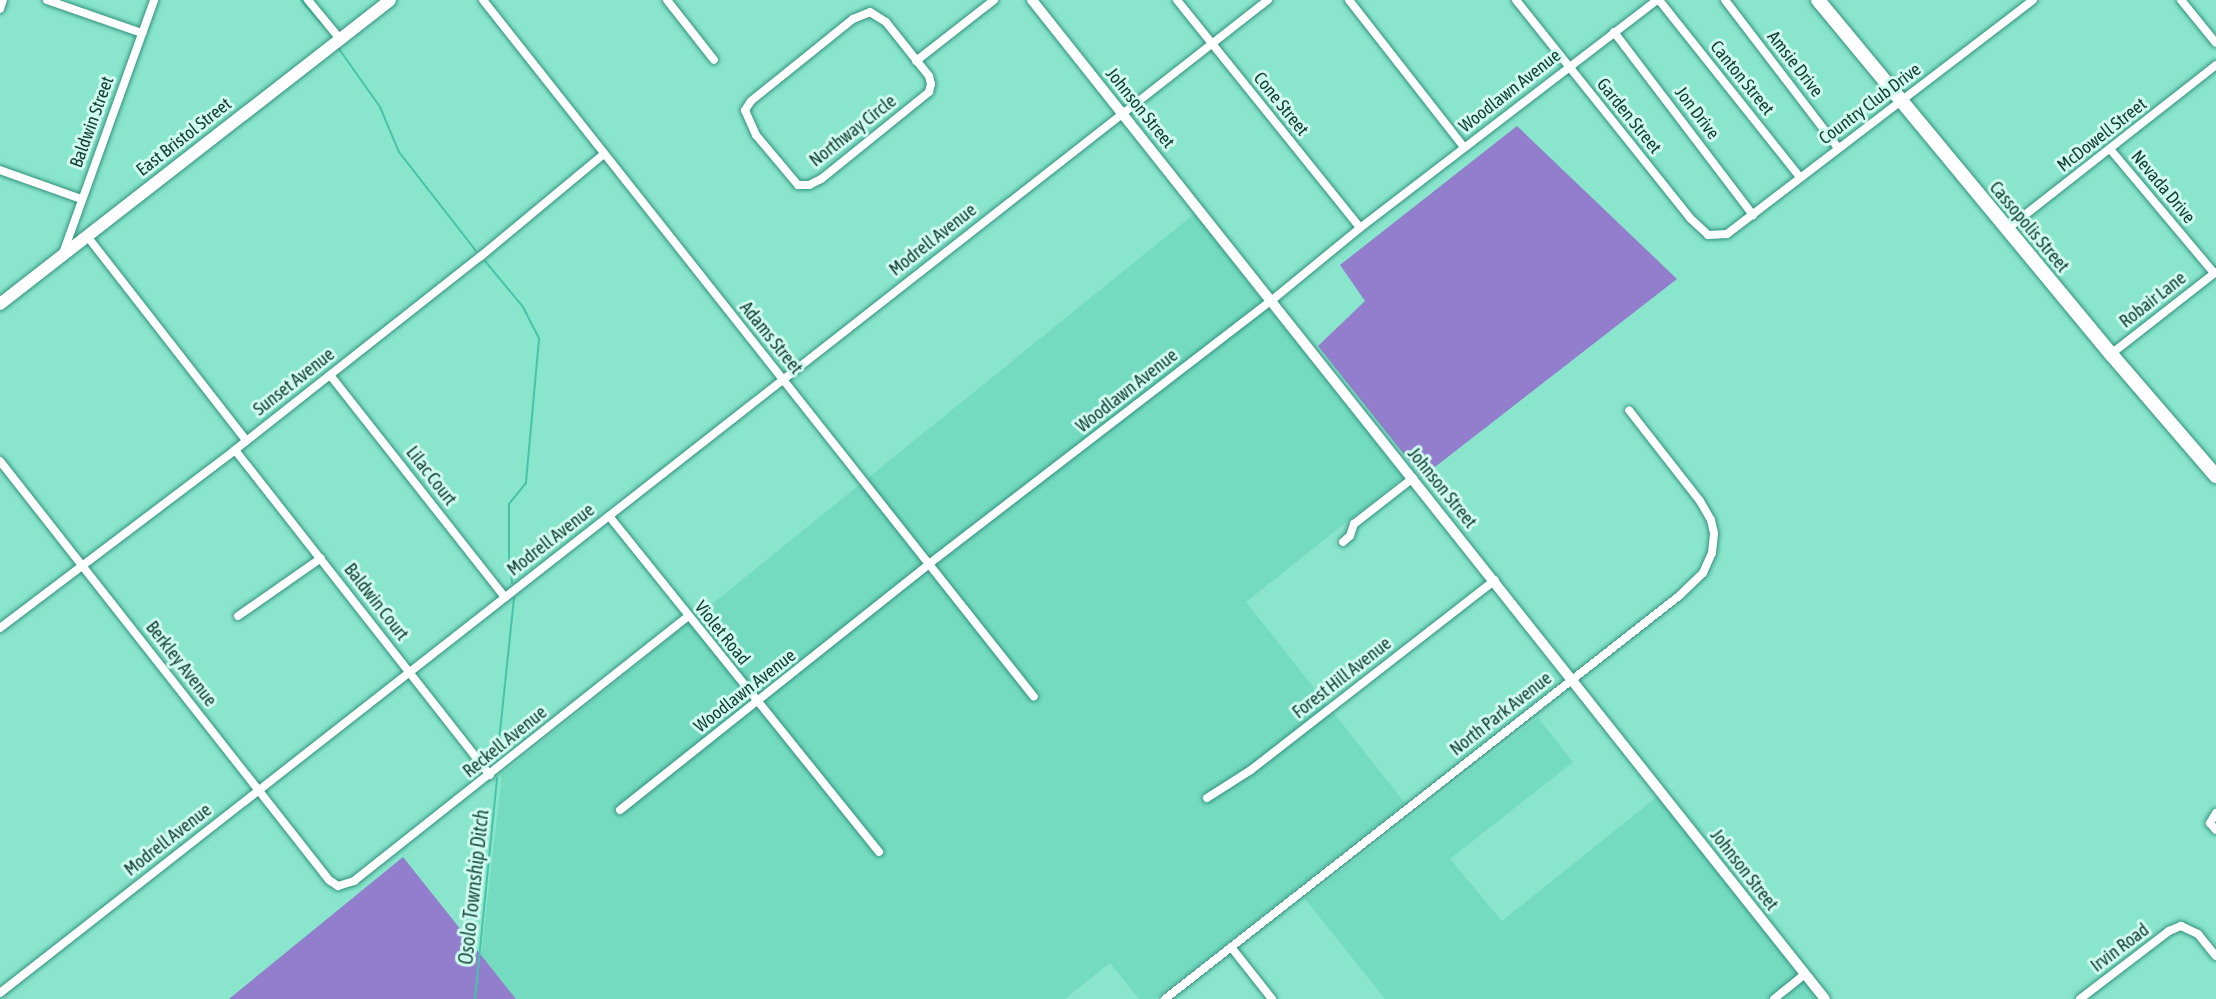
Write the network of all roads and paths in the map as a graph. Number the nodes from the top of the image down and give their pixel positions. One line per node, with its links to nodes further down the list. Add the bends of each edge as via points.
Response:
1 (3, 0): 19 (street)
2 (47, 0): 21 (street)
3 (154, 0): 21 (street, Baldwin Street)
4 (308, 0): 22 (street)
5 (390, 0): 22 (main road, East Bristol Street)
6 (483, 0): 34 (street, Adams Street)
7 (667, 0): 25 (street)
8 (993, 0): 26 (street)
9 (1032, 0): 30 (street, Johnson Street)
10 (1177, 0): 24 (street, Cone Street)
11 (1268, 0): 24 (street, Modrell Avenue)
12 (1349, 0): 31 (street)
13 (1516, 0): 28 (street, Garden Street)
14 (1658, 0): 20 (street, Woodlawn Avenue); 36 (street, Canton Street)
15 (1725, 0): 32 (street, Amsie Drive)
16 (1818, 0): 29 (main road, Cassopolis Street)
17 (2032, 0): 29 (street, Country Club Drive)
18 (2181, 0): 23 (street)
19 (0, 9)
20 (1614, 32): 28 (street, Woodlawn Avenue); 38 (street, Jon Drive)
21 (142, 33): 37 (street, Baldwin Street)
22 (340, 39): 42 (main road, East Bristol Street)
23 (2216, 43)
24 (1212, 44): 30 (street, Modrell Avenue); 39 (street, Cone Street)
25 (714, 60)
26 (916, 61): 26 (street, Northway Circle, via 929,76 929,92 809,185 798,185 791,179 749,124 747,105 863,13 878,15)
27 (2216, 65): 33 (street, McDowell Street)
28 (1568, 68): 31 (street, Woodlawn Avenue); 41 (street, Garden Street, via 1691,219 1708,235)
29 (1901, 100): 32 (street, Country Club Drive); 40 (main road, Cassopolis Street)
30 (1122, 113): 45 (street, Johnson Street); 49 (street, Modrell Avenue)
31 (1464, 147): 39 (street, Woodlawn Avenue)
32 (1838, 148): 36 (street, Country Club Drive)
33 (2110, 149): 40 (street, McDowell Street); 44 (street, Nevada Drive)
34 (604, 154): 48 (street, Sunset Avenue); 49 (street, Adams Street)
35 (0, 170): 37 (street)
36 (1800, 177): 38 (street, Country Club Drive)
37 (81, 199): 43 (street, Baldwin Street)
38 (1753, 214): 41 (street, Country Club Drive)
39 (1360, 228): 45 (street, Woodlawn Avenue)
40 (2007, 229): 47 (main road, Cassopolis Street)
41 (1727, 234)
42 (87, 236): 43 (main road, East Bristol Street); 51 (street)
43 (62, 256): 46 (main road, East Bristol Street)
44 (2215, 273): 47 (street, Robair Lane)
45 (1272, 300): 55 (street, Johnson Street); 59 (street, Woodlawn Avenue)
46 (0, 304)
47 (2111, 354): 54 (main road, Cassopolis Street)
48 (330, 375): 51 (street, Sunset Avenue); 62 (street, Lilac Court)
49 (783, 378): 56 (street, Modrell Avenue); 59 (street, Adams Street)
50 (1629, 410): 67 (street, North Park Avenue, via 1705,510 1714,533 1712,553 1703,573 1679,596)
51 (246, 440): 52 (street, Sunset Avenue)
52 (235, 450): 58 (street, Baldwin Court); 60 (street, Sunset Avenue)
53 (0, 461): 60 (street, Berkley Avenue)
54 (2216, 476)
55 (1413, 478): 57 (street, via 1354,524 1350,536); 61 (street, Johnson Street)
56 (609, 516): 62 (street, Modrell Avenue); 64 (street, Violet Road)
57 (1342, 542)
58 (321, 558): 63 (street); 66 (street, Baldwin Court)
59 (930, 564): 68 (street, Adams Street); 69 (street, Woodlawn Avenue)
60 (83, 565): 65 (street, Sunset Avenue); 71 (street, Berkley Avenue)
61 (1495, 580): 67 (street, Johnson Street); 72 (street, Forest Hill Avenue, via 1251,770)
62 (505, 597): 66 (street, Modrell Avenue)
63 (238, 616)
64 (687, 617): 69 (street, Violet Road); 70 (street, Reckell Avenue)
65 (0, 628)
66 (410, 673): 70 (street, Baldwin Court); 71 (street, Modrell Avenue)
67 (1573, 678): 78 (street, North Park Avenue); 80 (street, Johnson Street)
68 (1034, 697)
69 (757, 703): 73 (street, Woodlawn Avenue); 76 (street, Violet Road)
70 (490, 776): 77 (street, Reckell Avenue, via 354,881)
71 (258, 790): 77 (street, Berkley Avenue, via 329,880); 81 (street, Modrell Avenue)
72 (1206, 798)
73 (620, 810)
74 (2216, 813): 75 (street, via 2210,823)
75 (2216, 830)
76 (879, 852)
77 (338, 886)
78 (1231, 947): 82 (street, North Park Avenue); 83 (street)
79 (2216, 956): 86 (street, Irvin Road, via 2198,934 2181,926)
80 (1805, 974): 84 (street); 85 (street, Johnson Street)
81 (0, 993)
82 (1165, 999)
83 (1272, 999)
84 (1774, 999)
85 (1825, 999)
86 (2080, 999)

